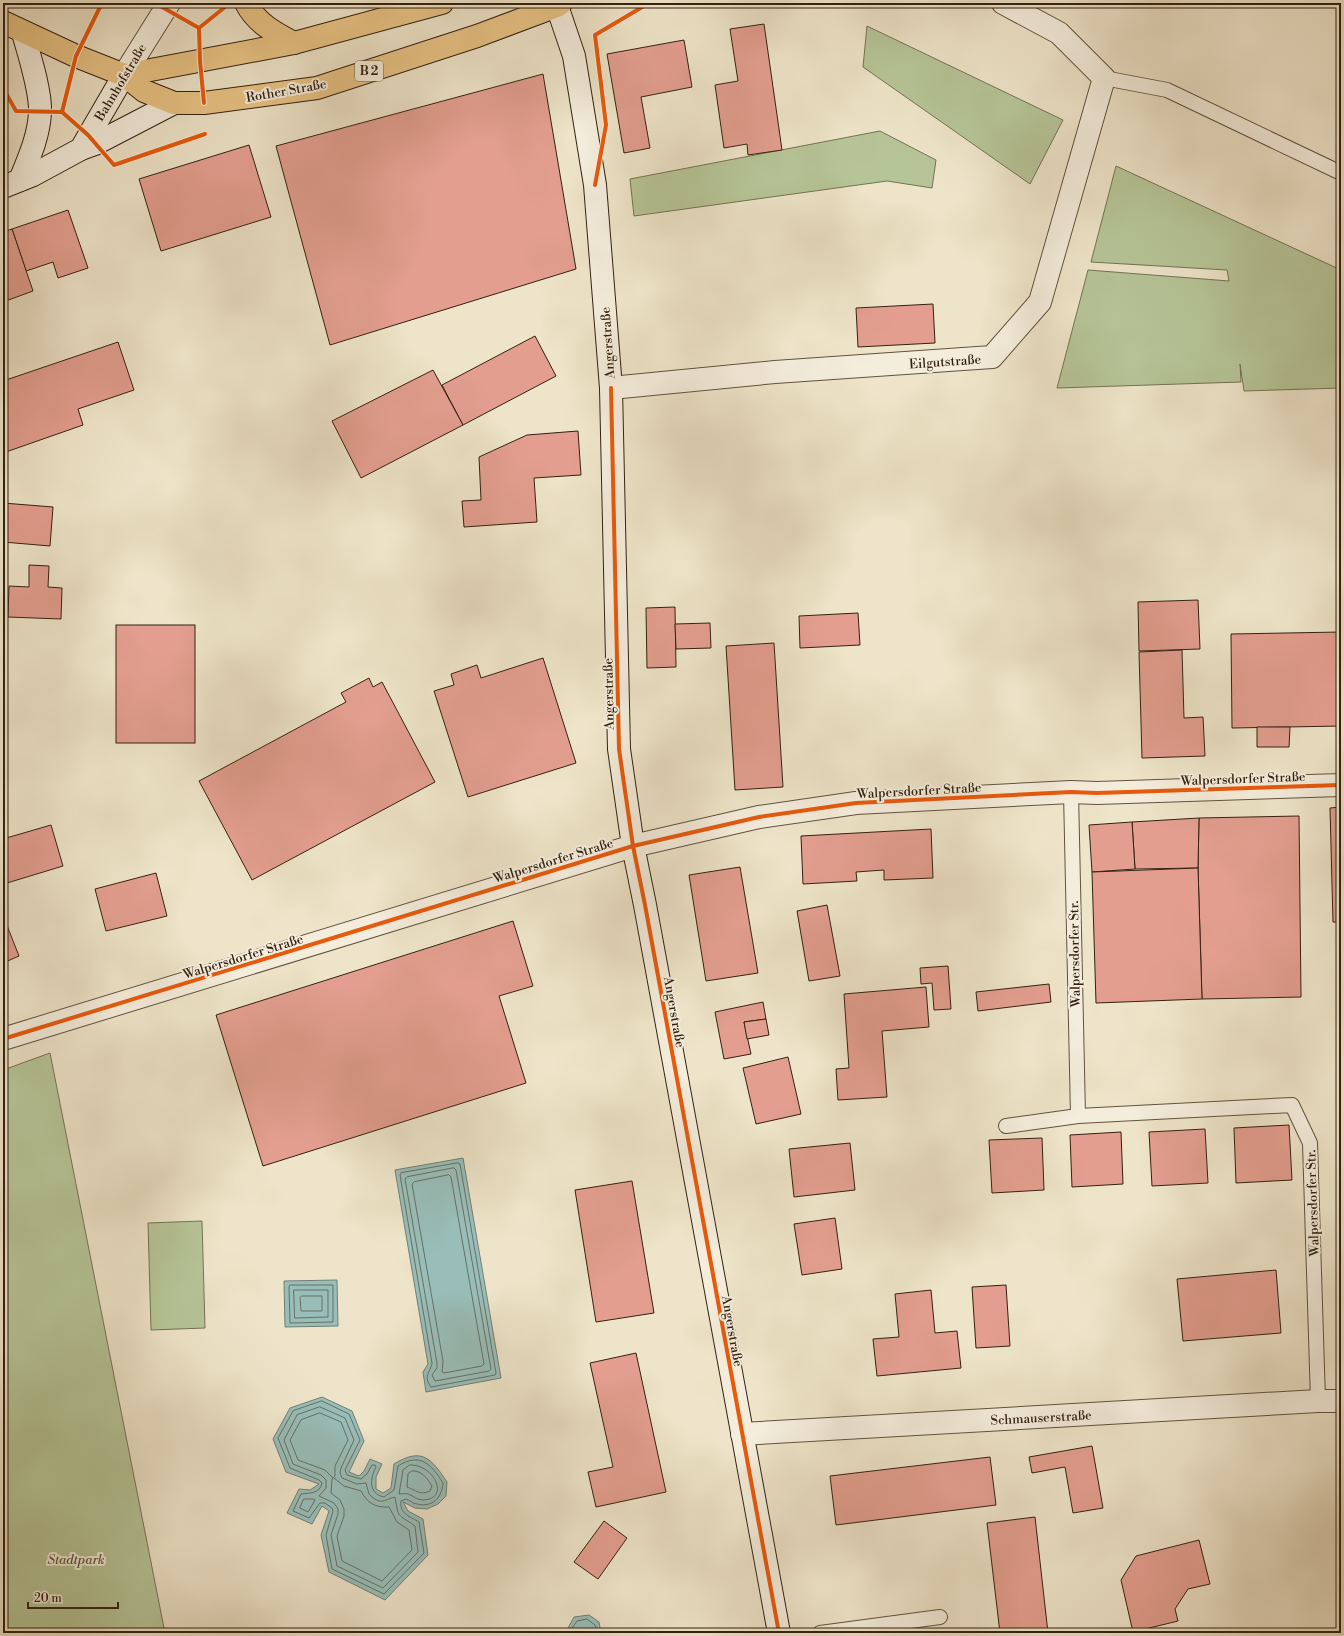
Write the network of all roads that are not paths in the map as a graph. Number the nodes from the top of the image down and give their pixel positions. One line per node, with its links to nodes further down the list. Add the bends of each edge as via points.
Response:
1 (169, 3): 9 (street, Bahnhofstraße)
2 (246, 3): 8 (main road, via 250,11 270,31)
3 (442, 3): 8 (main road)
4 (1003, 3): 10 (street, via 1059,33)
5 (558, 4): 11 (main road, Rother Straße / B 2, via 477,36 316,88 204,103); 15 (street, Angerstraße, via 574,56 595,185)
6 (3, 22): 7 (main road)
7 (23, 32): 9 (main road); 14 (street, via 39,97 40,112 35,143)
8 (294, 43): 9 (main road)
9 (124, 75): 11 (main road, via 144,91); 12 (street, Bahnhofstraße / B 2)
10 (1104, 78): 13 (lane, via 1168,90); 15 (street, Eilgutstraße, via 1040,302 992,357 775,372)
11 (174, 103): 12 (street, Rother Straße / B 2)
12 (81, 149): 14 (street, Bahnhofstraße / B 2)
13 (1341, 173)
14 (12, 184)
15 (611, 388): 18 (street, Angerstraße, via 619,749)
16 (1341, 785): 17 (street, Walpersdorfer Straße)
17 (1071, 792): 18 (street, Walpersdorfer Straße, via 856,803 759,817); 20 (lane, Walpersdorfer Str.)
18 (632, 846): 19 (street, Walpersdorfer Straße); 24 (street, Angerstraße)
19 (3, 1039)
20 (1078, 1116): 21 (lane, Walpersdorfer Str.); 22 (lane, Walpersdorfer Str., via 1292,1105 1310,1143)
21 (1006, 1126)
22 (1318, 1401): 23 (street, Schmauserstraße); 24 (street, Schmauserstraße)
23 (1341, 1401)
24 (742, 1434): 26 (street, Angerstraße)
25 (940, 1618): 27 (lane)
26 (779, 1633)
27 (820, 1633)

